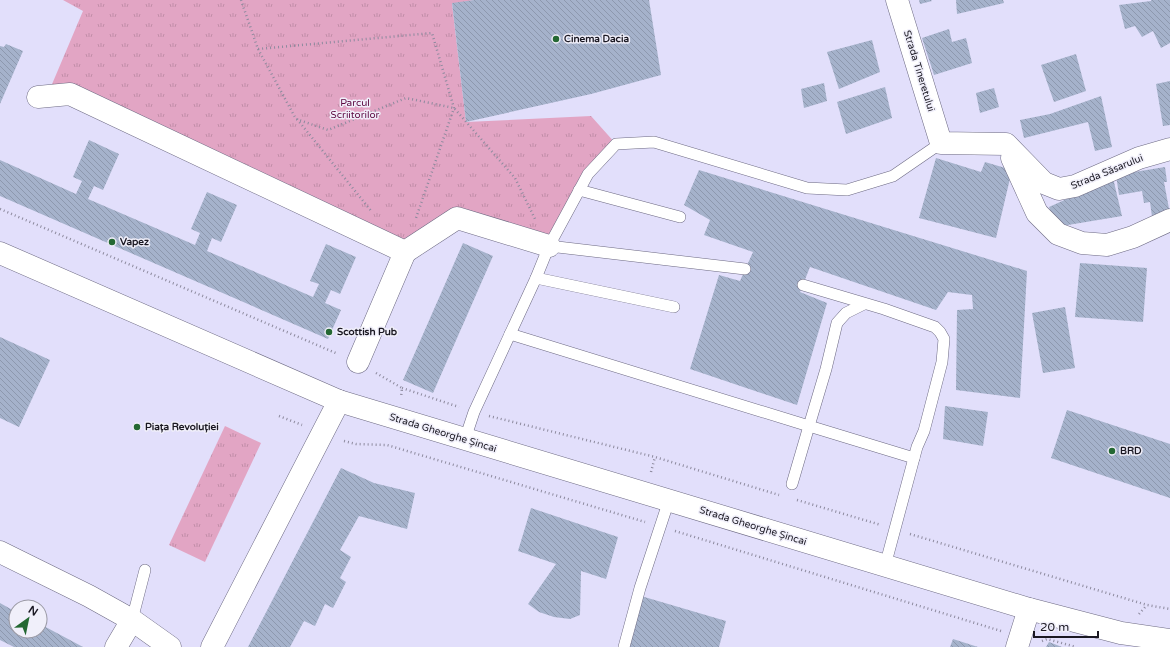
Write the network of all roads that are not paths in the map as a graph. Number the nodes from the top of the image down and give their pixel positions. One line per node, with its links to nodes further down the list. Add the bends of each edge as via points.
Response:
1 (897, 0): 3 (street, Strada Tineretului)
2 (38, 97): 10 (street, via 70,94)
3 (940, 143): 4 (street); 6 (lane, via 893,176 847,190 807,188 654,142 616,144 588,174)
4 (1006, 144): 5 (street, Strada Săsarului, via 1044,183 1059,190 1075,186 1139,158); 8 (street, via 1037,213 1058,234 1082,243 1107,245 1133,237)
5 (1170, 149)
6 (579, 190): 7 (lane); 9 (lane)
7 (680, 217)
8 (1170, 220)
9 (549, 246): 10 (street, via 457,218); 12 (lane); 13 (lane)
10 (405, 252): 18 (street)
11 (0, 253): 19 (street)
12 (745, 269)
13 (536, 278): 16 (lane); 17 (lane)
14 (803, 286): 15 (lane)
15 (864, 304): 20 (lane, via 846,313 837,323); 22 (lane, via 935,327 944,338 935,394)
16 (674, 307)
17 (510, 334): 20 (lane); 21 (lane, via 474,412)
18 (358, 362)
19 (339, 401): 21 (street, Strada Gheorghe Șincai); 34 (street)
20 (809, 426): 22 (lane); 23 (lane)
21 (465, 439): 24 (street, Strada Gheorghe Șincai)
22 (914, 458): 26 (lane)
23 (792, 484)
24 (669, 500): 26 (street, Strada Gheorghe Șincai); 35 (lane)
25 (0, 552): 29 (street)
26 (885, 566): 28 (street, Strada Gheorghe Șincai)
27 (145, 570): 29 (lane)
28 (1029, 609): 30 (street, Strada Gheorghe Șincai, via 1121,633); 31 (street)
29 (132, 620): 32 (street); 33 (street)
30 (1170, 640)
31 (1027, 645)
32 (116, 647)
33 (170, 647)
34 (212, 647)
35 (624, 647)

